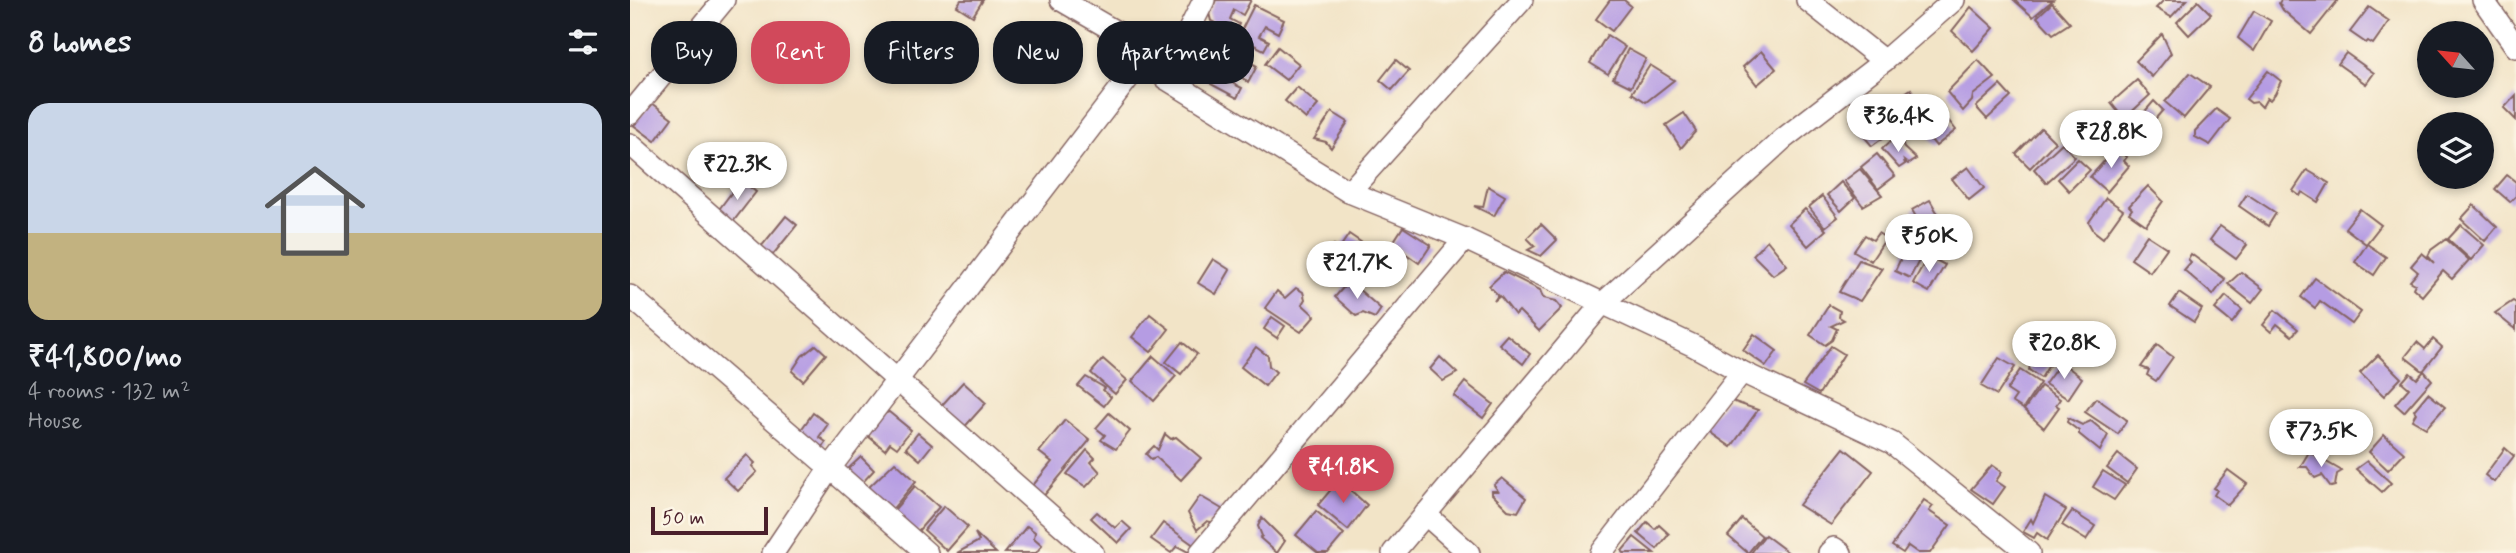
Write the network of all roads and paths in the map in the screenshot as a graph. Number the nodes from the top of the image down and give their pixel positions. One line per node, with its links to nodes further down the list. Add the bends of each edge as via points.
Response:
1 (724, 0): 14 (street)
2 (1062, 0): 8 (street)
3 (1204, 0): 9 (street)
4 (1522, 0): 16 (street)
5 (1807, 0): 11 (street)
6 (1954, 0): 11 (street)
7 (2483, 0): 10 (street)
8 (1098, 21)
9 (1194, 21)
10 (2516, 47)
11 (1884, 61): 19 (street, via 1783,139)
12 (1123, 84): 21 (street)
13 (1175, 84): 16 (street)
14 (630, 114)
15 (630, 144): 21 (street)
16 (1349, 192): 17 (street)
17 (1465, 239): 19 (street); 27 (street)
18 (630, 296): 22 (street)
19 (1602, 304): 20 (street); 23 (street)
20 (1742, 372): 30 (street); 33 (street, via 1892,443)
21 (894, 380): 22 (street); 26 (street)
22 (830, 468): 24 (street); 25 (street)
23 (1425, 514): 28 (street); 29 (street)
24 (773, 553)
25 (927, 553)
26 (1094, 553)
27 (1200, 553)
28 (1393, 553)
29 (1469, 553)
30 (1601, 553)
31 (1829, 553): 32 (street, via 1834,548)
32 (1841, 553)
33 (2029, 553)

